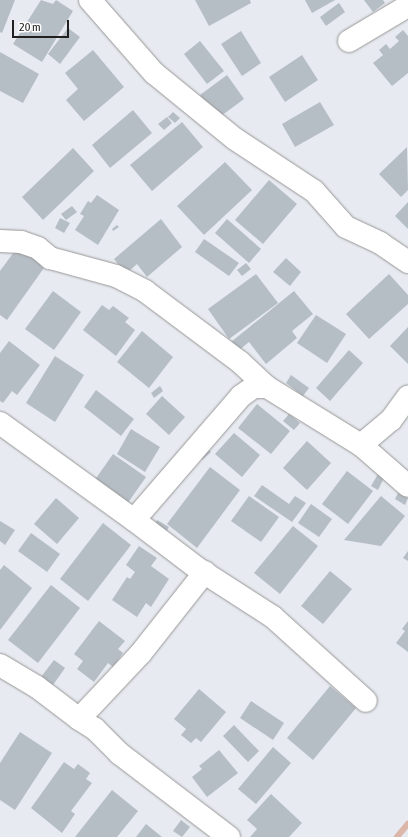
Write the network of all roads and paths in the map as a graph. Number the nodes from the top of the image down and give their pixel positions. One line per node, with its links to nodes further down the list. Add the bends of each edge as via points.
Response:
1 (90, 0): 5 (street, via 154,73 235,139 314,191 346,227 380,243)
2 (408, 6): 3 (street)
3 (349, 41)
4 (0, 241): 6 (street, via 21,242 38,248 50,258 116,276 145,291 240,362)
5 (408, 262)
6 (267, 388): 9 (street); 11 (street, via 254,387 241,396)
7 (408, 397): 9 (street, via 391,420)
8 (0, 423): 11 (street)
9 (361, 445): 10 (street)
10 (408, 486)
11 (134, 520): 12 (street)
12 (205, 572): 14 (street, via 273,617); 15 (street, via 141,653)
13 (0, 665): 15 (street, via 37,686)
14 (366, 701)
15 (79, 719): 16 (street, via 95,729 120,754)
16 (229, 837)

